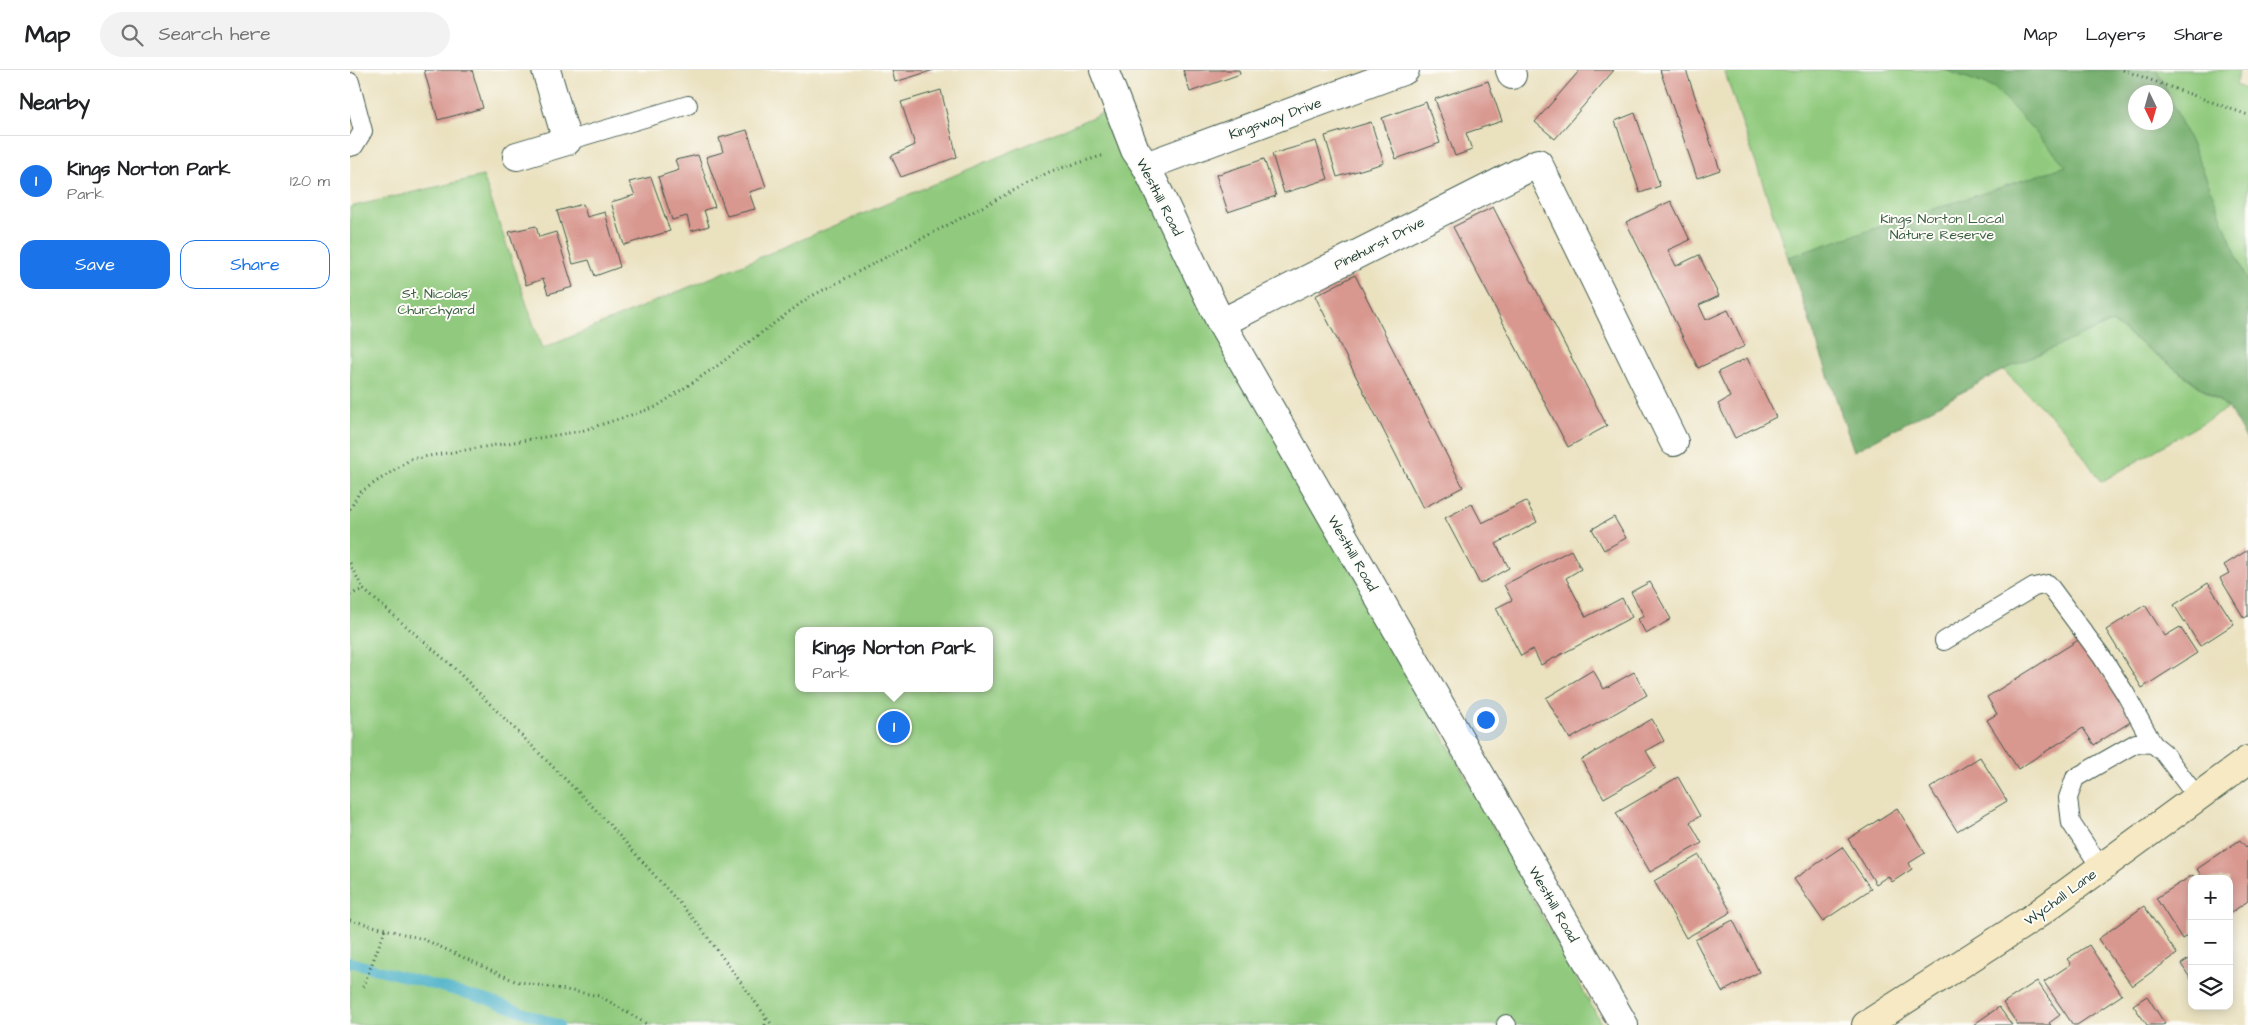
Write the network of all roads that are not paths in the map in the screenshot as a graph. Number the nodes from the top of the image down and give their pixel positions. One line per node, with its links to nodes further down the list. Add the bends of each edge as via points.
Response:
1 (546, 70): 6 (street)
2 (1104, 70): 9 (street, Westhill Road, via 1135,150)
3 (1405, 70): 9 (street, Kingsway Drive)
4 (350, 82): 7 (lane, via 363,130)
5 (688, 105): 6 (lane)
6 (567, 141): 8 (street)
7 (350, 148)
8 (516, 156)
9 (1146, 166): 10 (street, Westhill Road)
10 (1221, 323): 11 (street, Pinehurst Drive, via 1538,163); 17 (street, Westhill Road)
11 (1674, 442)
12 (1944, 641): 13 (lane, via 2034,587 2048,584 2102,657)
13 (2153, 744): 15 (lane, via 2163,752); 16 (lane, via 2136,743 2075,778 2068,798 2071,823)
14 (2248, 760): 15 (street, Wychall Lane)
15 (2197, 797): 16 (street, Wychall Lane)
16 (2101, 868): 18 (street, Wychall Lane, via 2031,919)
17 (1624, 1025)
18 (1866, 1025)

